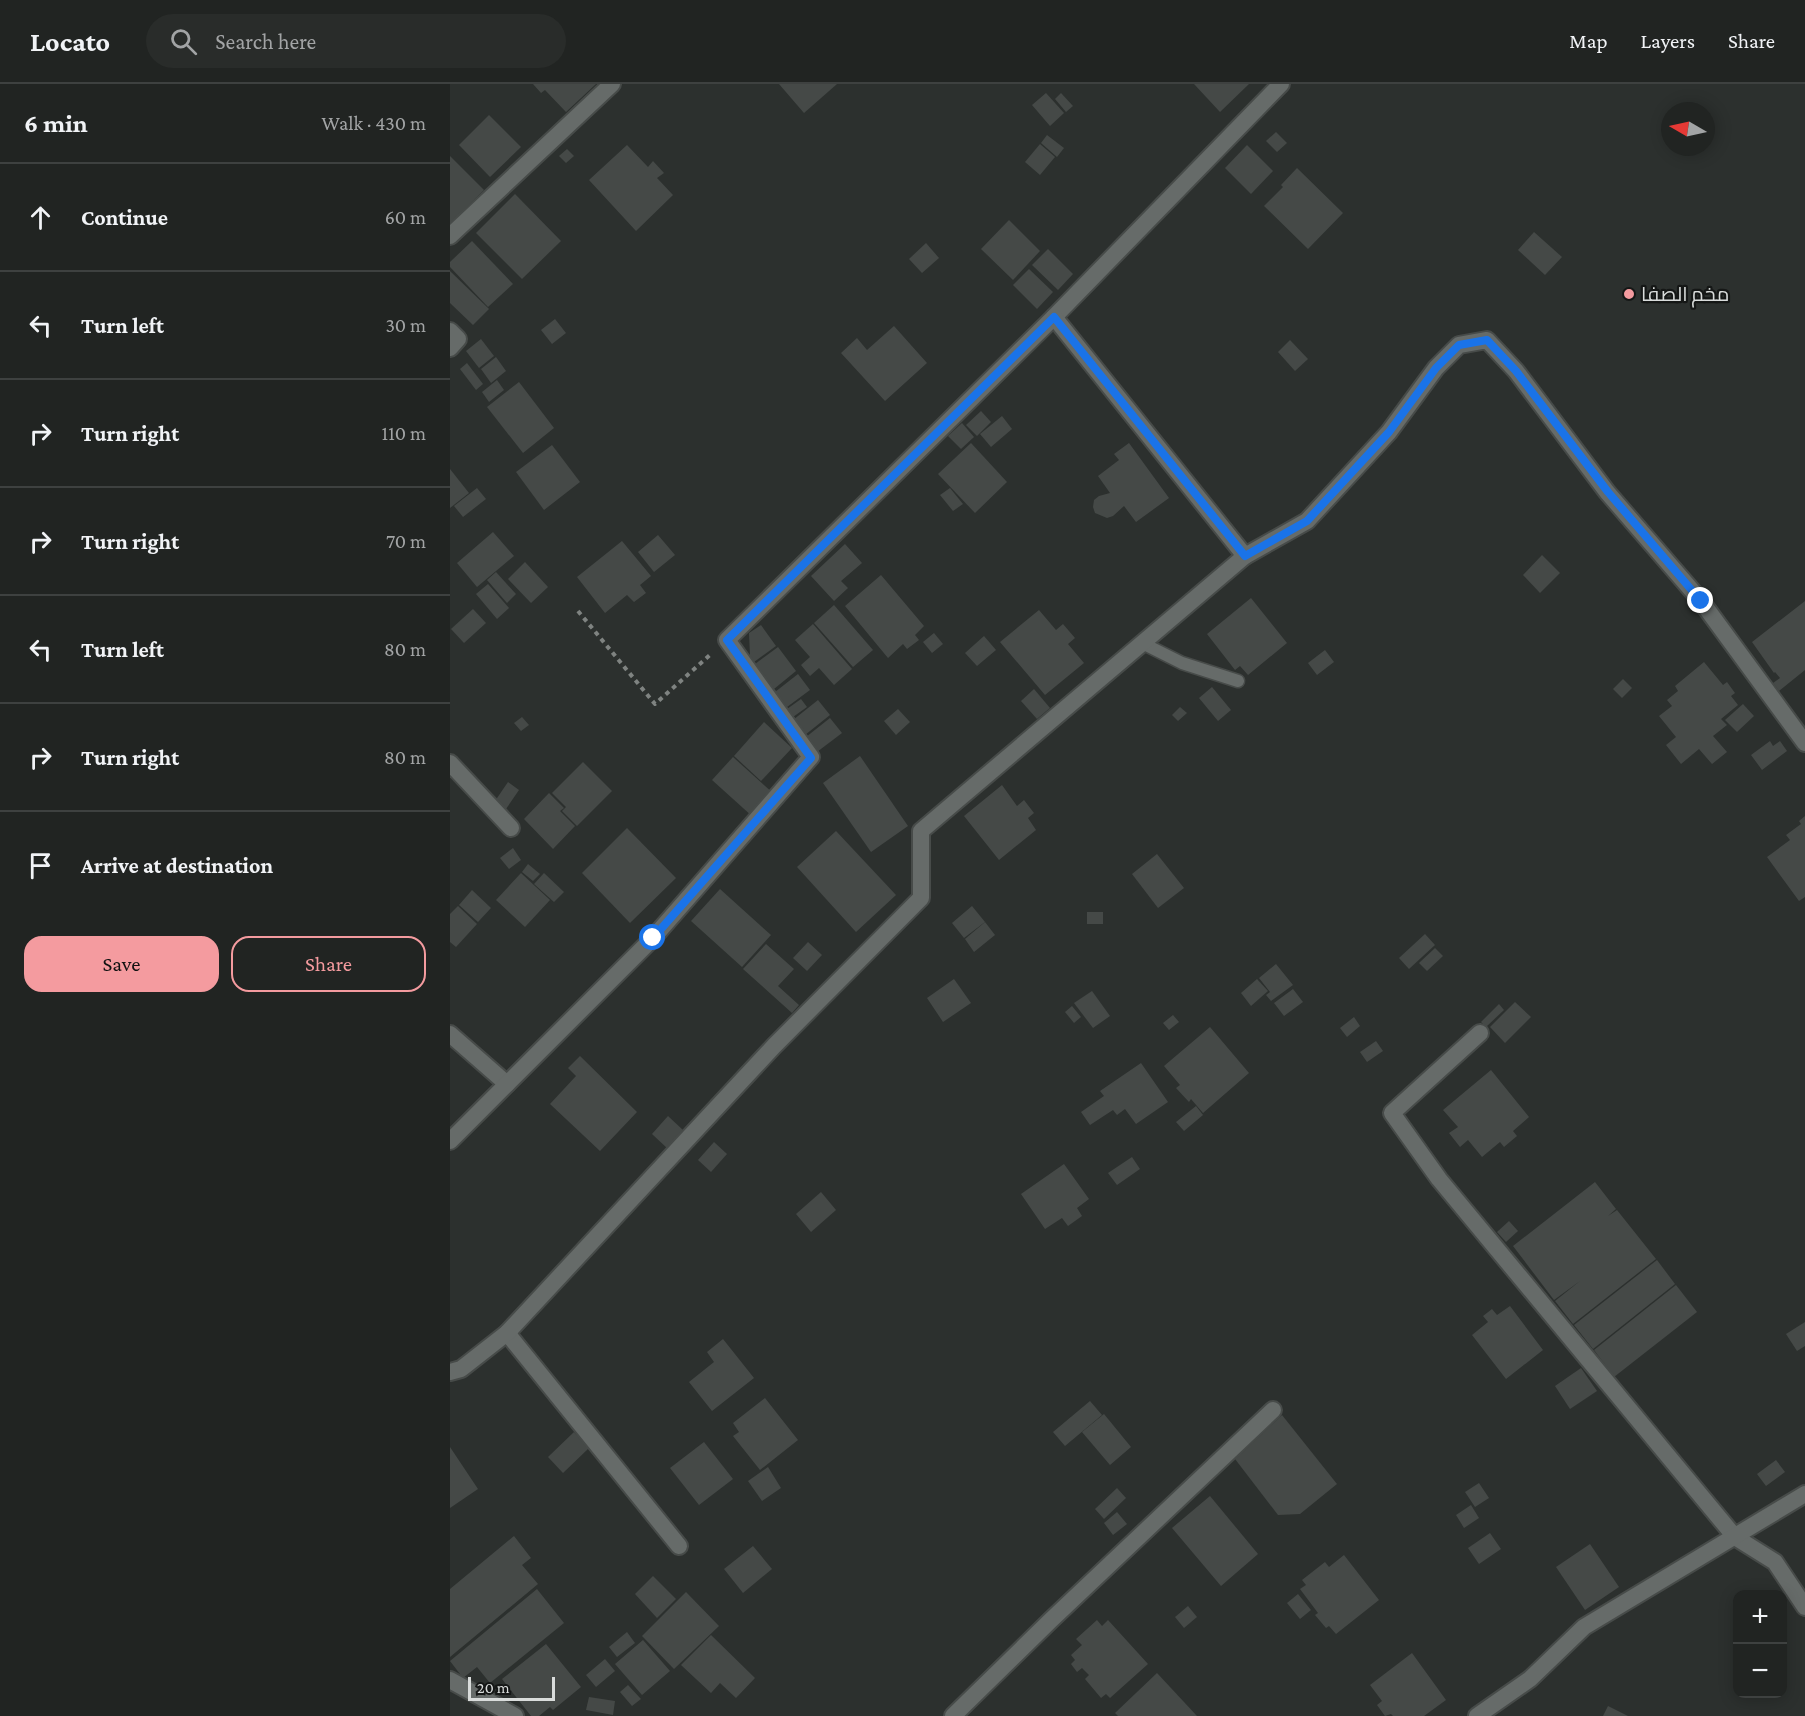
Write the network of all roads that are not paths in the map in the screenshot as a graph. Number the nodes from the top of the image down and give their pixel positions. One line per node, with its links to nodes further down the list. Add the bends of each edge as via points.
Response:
1 (612, 84): 3 (street)
2 (1281, 84): 4 (street)
3 (450, 236)
4 (1054, 317): 7 (street); 15 (street, via 727,640 811,758 653,938)
5 (450, 331): 6 (street, via 458,339)
6 (450, 348)
7 (1245, 556): 8 (street); 10 (street, via 1307,521 1389,432 1436,368 1459,345 1487,340 1701,601)
8 (1142, 643): 9 (lane, via 1182,663); 17 (street, via 921,831 921,898 774,1046)
9 (1238, 681)
10 (1805, 743)
11 (450, 763): 12 (street)
12 (511, 828)
13 (1480, 1033): 21 (street, via 1392,1113 1439,1179)
14 (450, 1034): 15 (street)
15 (507, 1084): 16 (street)
16 (450, 1141)
17 (507, 1333): 18 (street, via 461,1369); 22 (street)
18 (450, 1372)
19 (1273, 1410): 26 (street)
20 (1805, 1494): 21 (street)
21 (1736, 1537): 23 (street, via 1775,1562); 27 (street, via 1584,1627 1530,1679)
22 (678, 1546)
23 (1805, 1607)
24 (450, 1680): 25 (street)
25 (515, 1716)
26 (953, 1716)
27 (1477, 1716)

